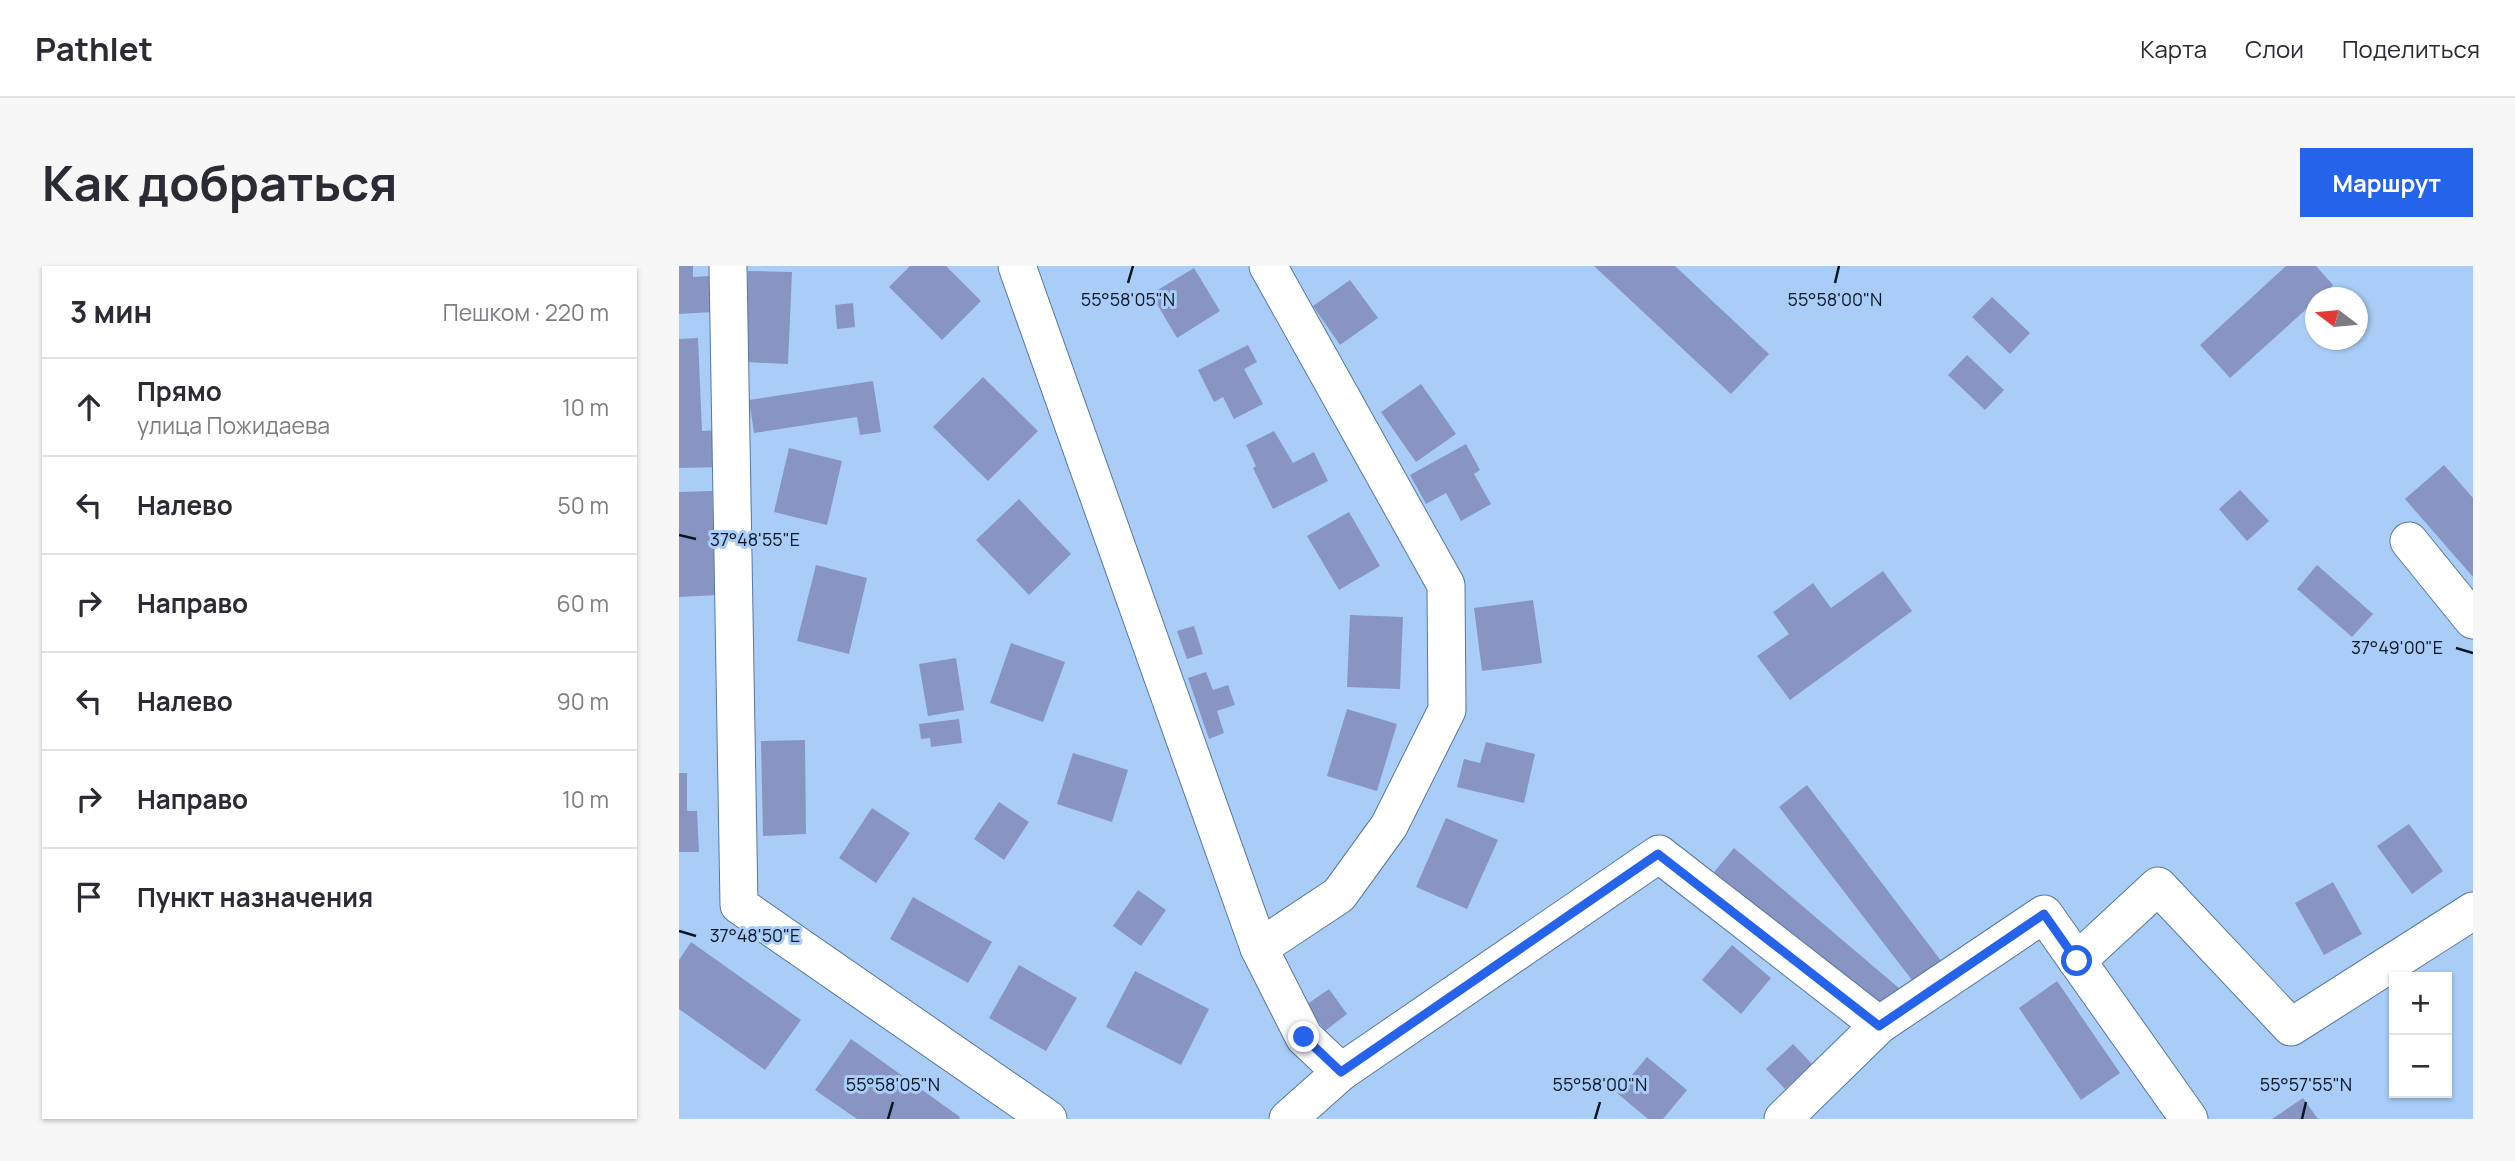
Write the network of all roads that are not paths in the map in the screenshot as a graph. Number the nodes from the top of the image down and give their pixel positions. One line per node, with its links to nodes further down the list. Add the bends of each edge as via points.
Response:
1 (728, 266): 11 (street, via 739,905)
2 (1017, 266): 7 (street)
3 (1268, 266): 7 (street, via 1446,585 1447,710 1389,826 1339,895)
4 (2409, 541): 5 (street)
5 (2473, 620)
6 (2473, 911): 8 (street, via 2291,1027 2158,886)
7 (1259, 948): 10 (street, via 1304,1037)
8 (2077, 961): 9 (street, via 2044,914); 14 (street)
9 (1879, 1026): 10 (street, via 1658,854); 13 (street)
10 (1341, 1072): 12 (street)
11 (1048, 1119)
12 (1288, 1119)
13 (1783, 1119)
14 (2189, 1119)

